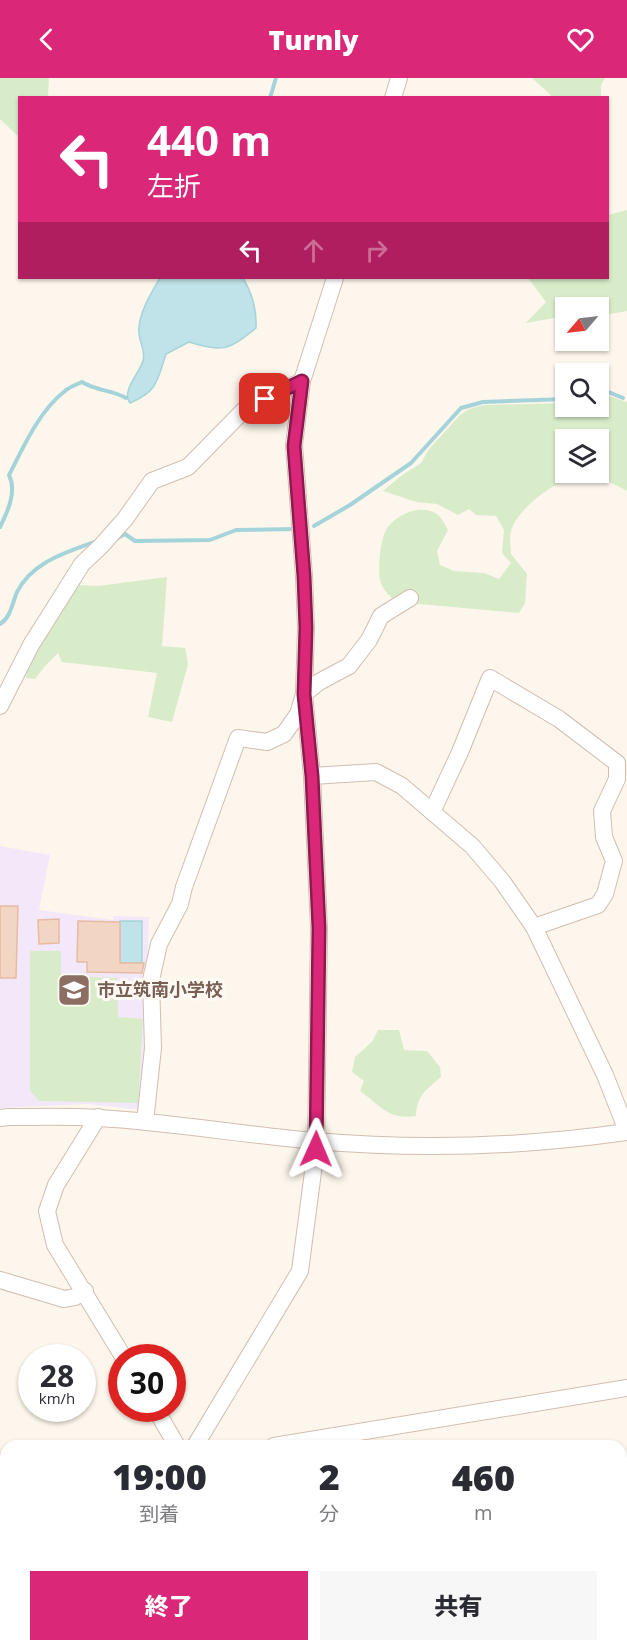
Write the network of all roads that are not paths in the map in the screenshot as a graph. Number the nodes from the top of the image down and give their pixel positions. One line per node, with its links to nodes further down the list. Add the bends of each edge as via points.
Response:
1 (399, 78): 2 (street)
2 (394, 96)
3 (335, 279): 4 (street)
4 (302, 381): 6 (street, via 294,446 304,576); 7 (street, via 246,408 188,467 152,481 125,519 82,564 31,645)
5 (410, 598): 6 (street, via 381,616 369,640 348,666)
6 (304, 694): 8 (street); 13 (street, via 298,714 284,734 267,742 238,738 180,904 159,944 151,980 153,1048)
7 (0, 706)
8 (312, 776): 9 (street, via 376,772 402,786); 15 (street, via 319,928)
9 (432, 812): 10 (street, via 472,846); 10 (street, via 490,678 559,719 617,763 617,779 602,811 604,837 614,861 605,894 598,904)
10 (534, 927): 14 (street, via 605,1075)
11 (0, 1118): 12 (street)
12 (98, 1118): 13 (street); 17 (street, via 56,1185 47,1211 55,1245)
13 (145, 1122): 15 (street)
14 (627, 1131): 15 (street, via 523,1144 443,1147)
15 (316, 1141): 22 (street, via 300,1271)
16 (0, 1280): 17 (street, via 64,1299)
17 (85, 1291): 18 (street)
18 (116, 1344)
19 (627, 1388): 23 (street)
20 (163, 1422): 21 (street)
21 (174, 1440)
22 (199, 1440)
23 (311, 1440)

